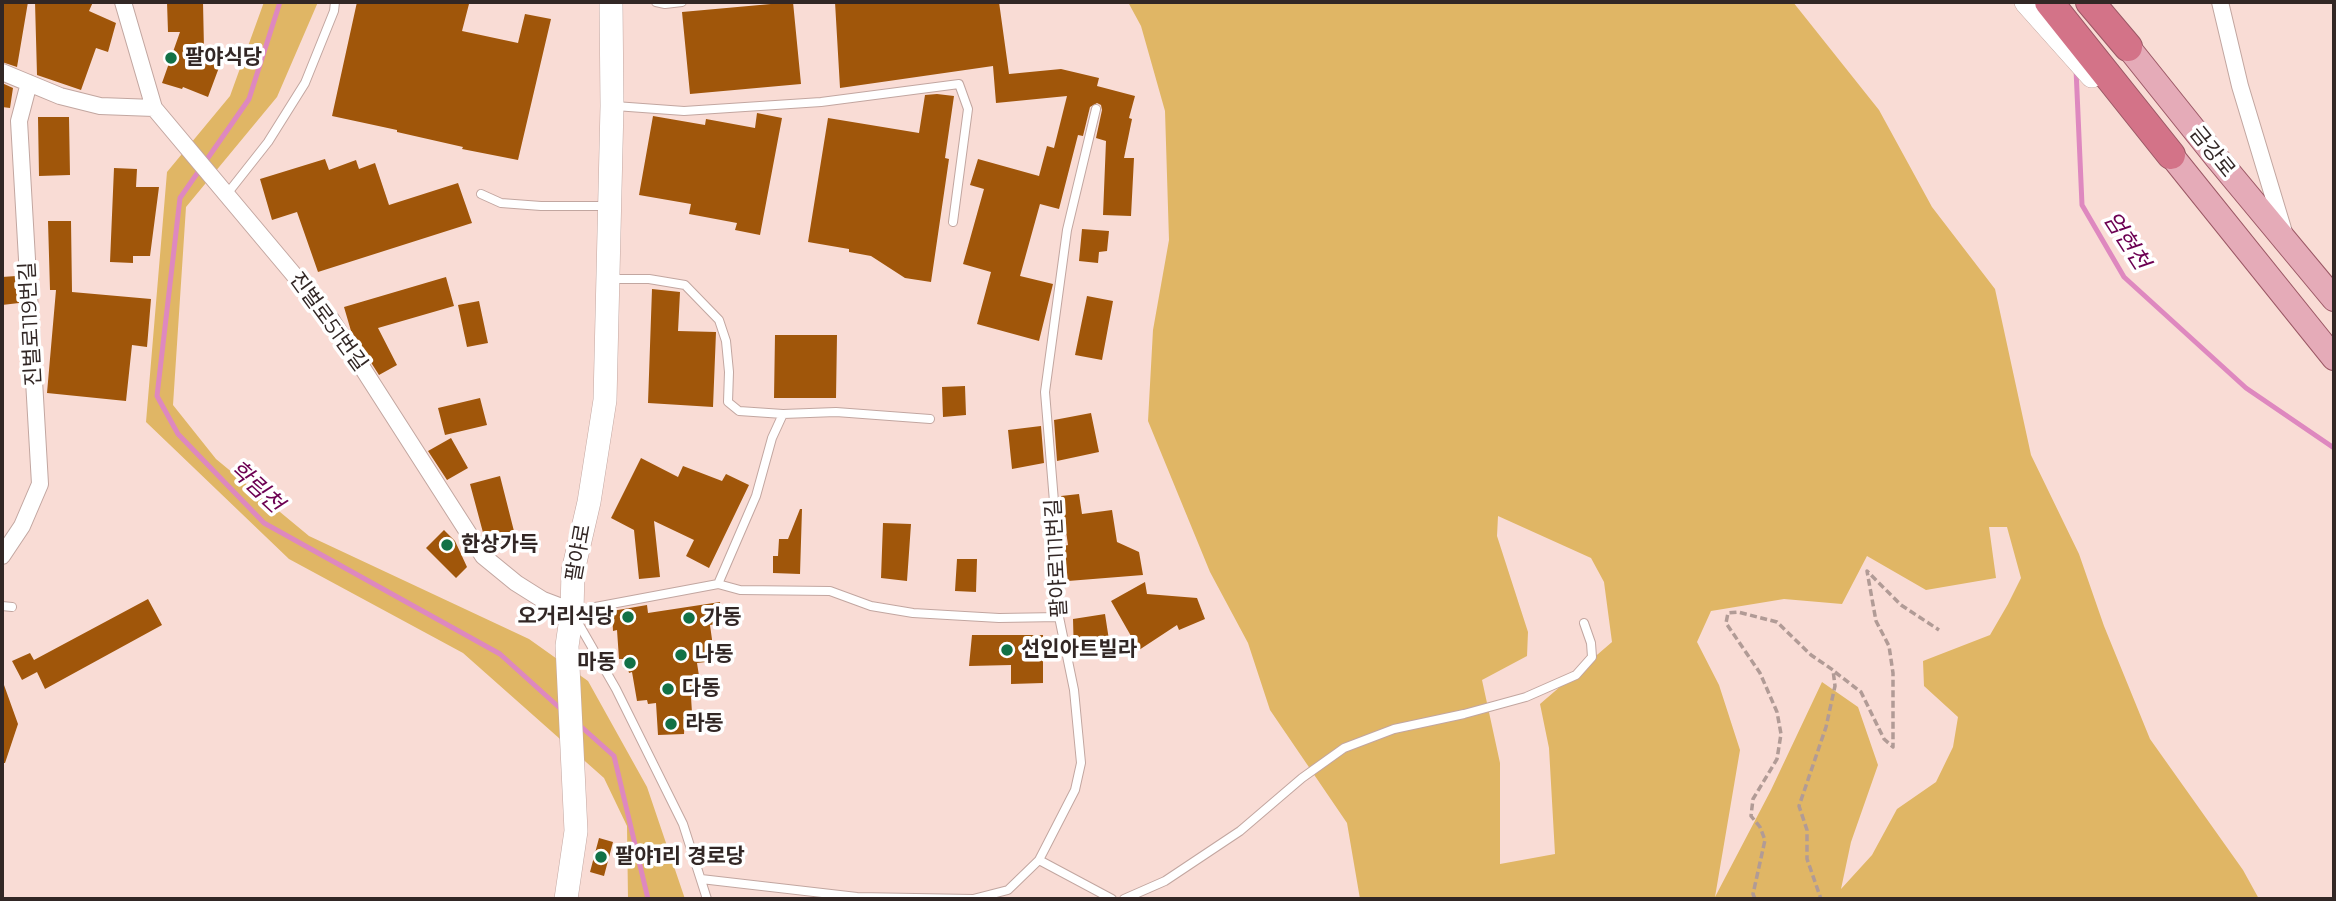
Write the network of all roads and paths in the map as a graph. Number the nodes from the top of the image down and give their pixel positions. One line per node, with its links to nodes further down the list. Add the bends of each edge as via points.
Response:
1 (123, 2): 15 (street, 진벌로51번길)
2 (335, 2): 18 (lane, via 305,83 268,142)
3 (611, 2): 14 (street, 팔야로)
4 (656, 2): 5 (lane)
5 (682, 2)
6 (2026, 2): 17 (street)
7 (2049, 2): 17 (highway)
8 (2090, 2): 11 (highway)
9 (2096, 2): 11 (street, 금강로)
10 (2220, 2): 22 (street, via 2243,98)
11 (2128, 47): 22 (main road, 금강로)
12 (2, 72): 13 (street)
13 (29, 83): 15 (street, via 100,106); 28 (street, 진벌로119번길, via 19,121 40,484 22,526)
14 (612, 106): 20 (street, 팔야로); 21 (lane, via 684,111 821,102 959,84 968,109)
15 (154, 108): 18 (street, 진벌로51번길)
16 (1096, 109): 33 (lane, 팔야로111번길, via 1067,230 1045,391)
17 (2156, 141): 25 (main road, 금강로)
18 (222, 189): 32 (street, 진벌로51번길, via 331,320 483,556 516,583)
19 (481, 194): 20 (lane, via 501,203)
20 (610, 206): 23 (street, 팔야로)
21 (953, 222)
22 (2288, 244): 24 (main road, 금강로)
23 (608, 279): 26 (lane, via 685,285 719,320 727,351 728,402 739,411); 32 (street, 팔야로, via 605,400 573,571)
24 (2334, 299)
25 (2334, 358)
26 (783, 414): 27 (lane, via 836,412); 29 (lane)
27 (930, 419)
28 (2, 556)
29 (718, 584): 32 (lane, 팔야로); 33 (lane, 팔야로, via 740,590 830,591 871,606 913,613)
30 (2, 606): 31 (lane)
31 (12, 607)
32 (572, 611): 38 (lane, via 683,824); 39 (street, via 567,646 576,818)
33 (1059, 617): 37 (lane, 팔야로111번길, via 1074,690 1081,763 1075,790)
34 (1584, 623): 42 (lane, via 1592,657 1576,675 1526,697 1394,729 1345,748 1240,831 1165,881)
35 (1939, 630): 36 (path, via 1901,605 1867,571 1876,621 1889,646 1893,673 1893,747 1884,739 1861,692)
36 (1833, 670): 43 (path, via 1777,622 1728,613 1726,623 1760,673 1781,734 1777,759 1753,799 1751,817 1765,840); 44 (path, via 1835,686 1826,726 1799,806 1807,830 1807,859)
37 (1039, 860): 38 (lane, 팔야로111번길, via 1008,891 973,899 857,897); 41 (lane)
38 (701, 879): 40 (lane)
39 (566, 899)
40 (707, 899)
41 (1112, 899)
42 (1124, 899)
43 (1755, 899)
44 (1821, 899)

